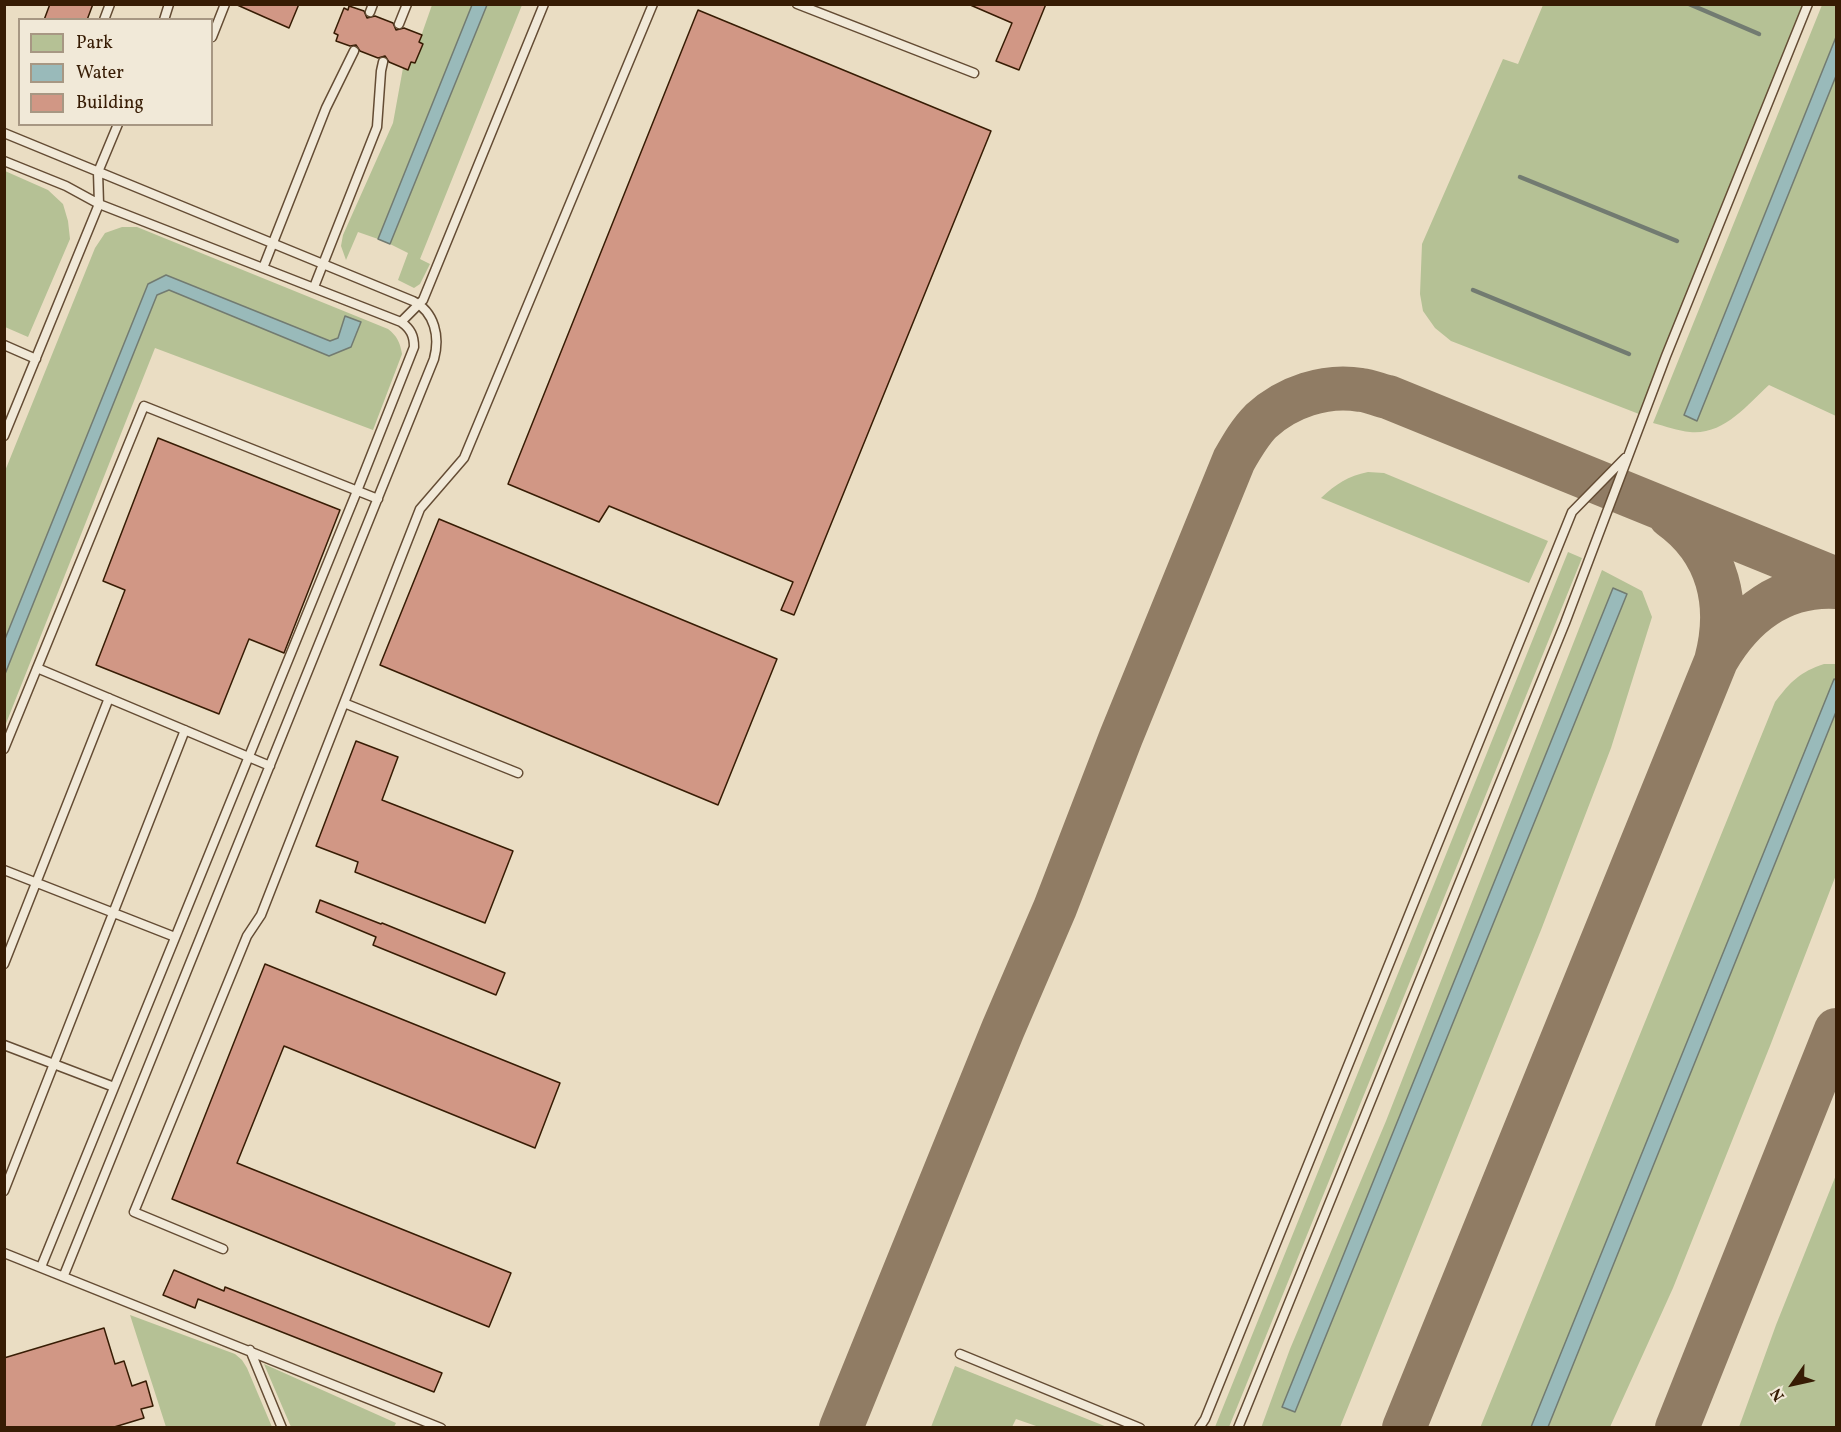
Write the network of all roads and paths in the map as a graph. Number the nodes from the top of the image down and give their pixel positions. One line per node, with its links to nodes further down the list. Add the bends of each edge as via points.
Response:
1 (225, 4): 8 (lane)
2 (407, 4): 7 (lane)
3 (544, 4): 21 (lane, via 451,236)
4 (652, 4): 31 (lane, via 464,458 420,509)
5 (797, 4): 11 (lane)
6 (1808, 4): 26 (lane)
7 (399, 24)
8 (213, 34)
9 (354, 51): 17 (lane, via 326,108)
10 (383, 62): 18 (lane, via 377,127)
11 (974, 72)
12 (117, 126): 15 (lane)
13 (4, 133): 15 (lane)
14 (4, 161): 16 (lane)
15 (98, 172): 16 (lane); 17 (lane)
16 (99, 204): 19 (lane); 24 (lane)
17 (271, 244): 18 (lane); 19 (lane)
18 (324, 264): 20 (lane); 21 (lane)
19 (263, 268): 20 (lane)
20 (314, 287): 22 (lane)
21 (419, 304): 22 (lane); 28 (lane, via 432,321 437,351)
22 (401, 322): 27 (lane, via 411,332 414,347)
23 (4, 345): 24 (lane)
24 (36, 358): 25 (lane)
25 (4, 436)
26 (1629, 455): 55 (lane, via 1572,512); 56 (lane, via 1565,623)
27 (357, 491): 28 (lane); 29 (lane, via 144,406); 34 (lane)
28 (378, 499): 35 (lane)
29 (38, 668): 30 (lane); 33 (lane)
30 (109, 698): 32 (lane); 38 (lane)
31 (344, 703): 36 (lane); 46 (lane, via 261,915 247,936 134,1212)
32 (185, 730): 34 (lane); 39 (lane)
33 (4, 749)
34 (249, 757): 35 (lane); 40 (lane)
35 (270, 766): 49 (lane)
36 (518, 773)
37 (4, 870): 38 (lane)
38 (36, 883): 39 (lane); 41 (lane)
39 (114, 913): 40 (lane); 43 (lane)
40 (175, 937): 44 (lane)
41 (4, 964)
42 (4, 1045): 43 (lane)
43 (54, 1064): 44 (lane); 45 (lane)
44 (114, 1087): 48 (lane)
45 (4, 1191)
46 (223, 1250)
47 (4, 1253): 48 (lane)
48 (41, 1267): 49 (lane)
49 (64, 1275): 50 (lane)
50 (250, 1350): 52 (lane); 53 (lane)
51 (960, 1354): 54 (lane)
52 (282, 1428)
53 (441, 1428)
54 (1140, 1428)
55 (1199, 1428)
56 (1238, 1428)

